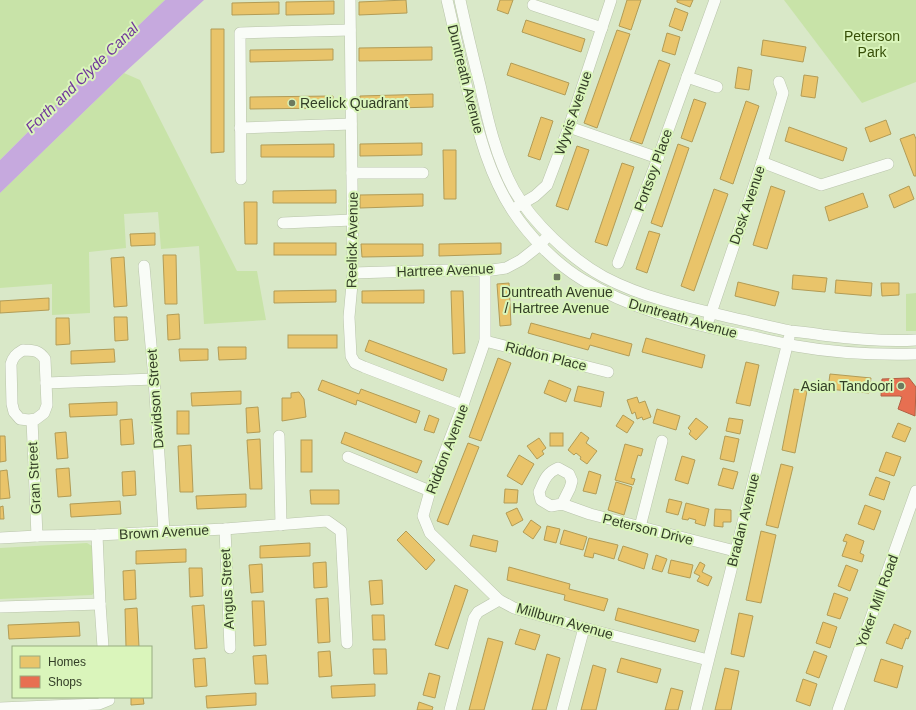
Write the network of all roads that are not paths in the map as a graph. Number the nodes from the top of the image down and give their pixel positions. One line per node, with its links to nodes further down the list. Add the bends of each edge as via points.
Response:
1 (350, 0): 8 (street, Reelick Avenue)
2 (447, 0): 22 (street, Duntreath Avenue, via 482,142 492,171)
3 (460, 0): 21 (street, Duntreath Avenue, via 492,136 502,165)
4 (611, 0): 7 (street, Wyvis Avenue)
5 (715, 0): 9 (street, Portsoy Place)
6 (533, 4): 7 (street)
7 (602, 28): 13 (street, Wyvis Avenue)
8 (350, 30): 12 (street, Reelick Avenue); 14 (street, via 240,34)
9 (687, 77): 11 (street); 15 (street, Portsoy Place)
10 (779, 82): 16 (street, Dosk Avenue, via 783,93)
11 (717, 87)
12 (352, 124): 14 (street); 18 (street, Reelick Avenue)
13 (569, 127): 15 (street); 21 (street, Wyvis Avenue, via 547,185)
14 (240, 128): 20 (street)
15 (658, 158): 27 (street, Portsoy Place)
16 (762, 162): 17 (street, via 821,185); 31 (street, Dosk Avenue)
17 (888, 164)
18 (352, 173): 19 (street); 23 (street, Reelick Avenue)
19 (423, 173)
20 (241, 179)
21 (523, 203): 22 (street, Wyvis Avenue); 25 (street, Duntreath Avenue)
22 (512, 210): 26 (street, Duntreath Avenue)
23 (352, 220): 24 (street); 30 (street, Reelick Avenue)
24 (283, 223)
25 (549, 234): 26 (street, Hartree Avenue); 31 (street, Duntreath Avenue, via 590,268 616,283)
26 (540, 245): 29 (street, Hartree Avenue, via 506,268); 32 (street, Duntreath Avenue, via 571,272 608,294 640,308)
27 (618, 263)
28 (144, 266): 39 (street, Davidson Street)
29 (485, 271): 30 (street, Hartree Avenue); 35 (street, Riddon Avenue)
30 (353, 273): 41 (street, Reelick Avenue, via 349,317 351,356 355,363)
31 (711, 313): 32 (street, Dosk Avenue); 33 (street, Duntreath Avenue)
32 (706, 327): 36 (street, Duntreath Avenue)
33 (790, 331): 34 (street, Duntreath Avenue, via 878,341); 36 (street, Bradan Avenue)
34 (916, 340)
35 (484, 341): 38 (street, Riddon Place); 41 (street, Riddon Avenue)
36 (787, 344): 37 (street, Duntreath Avenue, via 846,353); 56 (street, Bradan Avenue)
37 (916, 354)
38 (608, 372)
39 (154, 379): 40 (street); 52 (street, Davidson Street)
40 (46, 383): 42 (street, via 47,405 44,414); 42 (street, via 45,359 41,354 23,350 13,358 11,364 14,412 20,419)
41 (464, 405): 46 (street, Riddon Avenue)
42 (32, 420): 54 (street, Gran Street)
43 (278, 436): 49 (street)
44 (662, 441): 50 (street)
45 (348, 457): 46 (street)
46 (430, 491): 57 (street, Riddon Avenue, via 423,516 430,533)
47 (916, 491): 70 (street, Yoker Mill Road)
48 (562, 504): 50 (street, Peterson Drive)
49 (281, 525): 51 (street, Brown Avenue); 61 (street, Brown Avenue, via 327,521 341,532)
50 (640, 527): 56 (street, Peterson Drive)
51 (225, 529): 52 (street, Brown Avenue); 63 (street, Angus Street)
52 (164, 532): 53 (street, Brown Avenue)
53 (97, 535): 54 (street, Brown Avenue); 58 (street)
54 (37, 536): 55 (street, Brown Avenue)
55 (0, 538)
56 (735, 551): 64 (street, Bradan Avenue)
57 (499, 600): 60 (street, Millburn Avenue, via 514,608); 67 (street, Millburn Avenue, via 478,612 474,618)
58 (100, 604): 59 (street); 62 (street)
59 (0, 607)
60 (584, 628): 64 (street, Millburn Avenue); 68 (street)
61 (347, 643)
62 (103, 646)
63 (230, 648)
64 (708, 660): 69 (street, Bradan Avenue)
65 (108, 698): 66 (street, via 109,700 99,704)
66 (0, 708)
67 (450, 710)
68 (562, 710)
69 (696, 710)
70 (838, 710)

